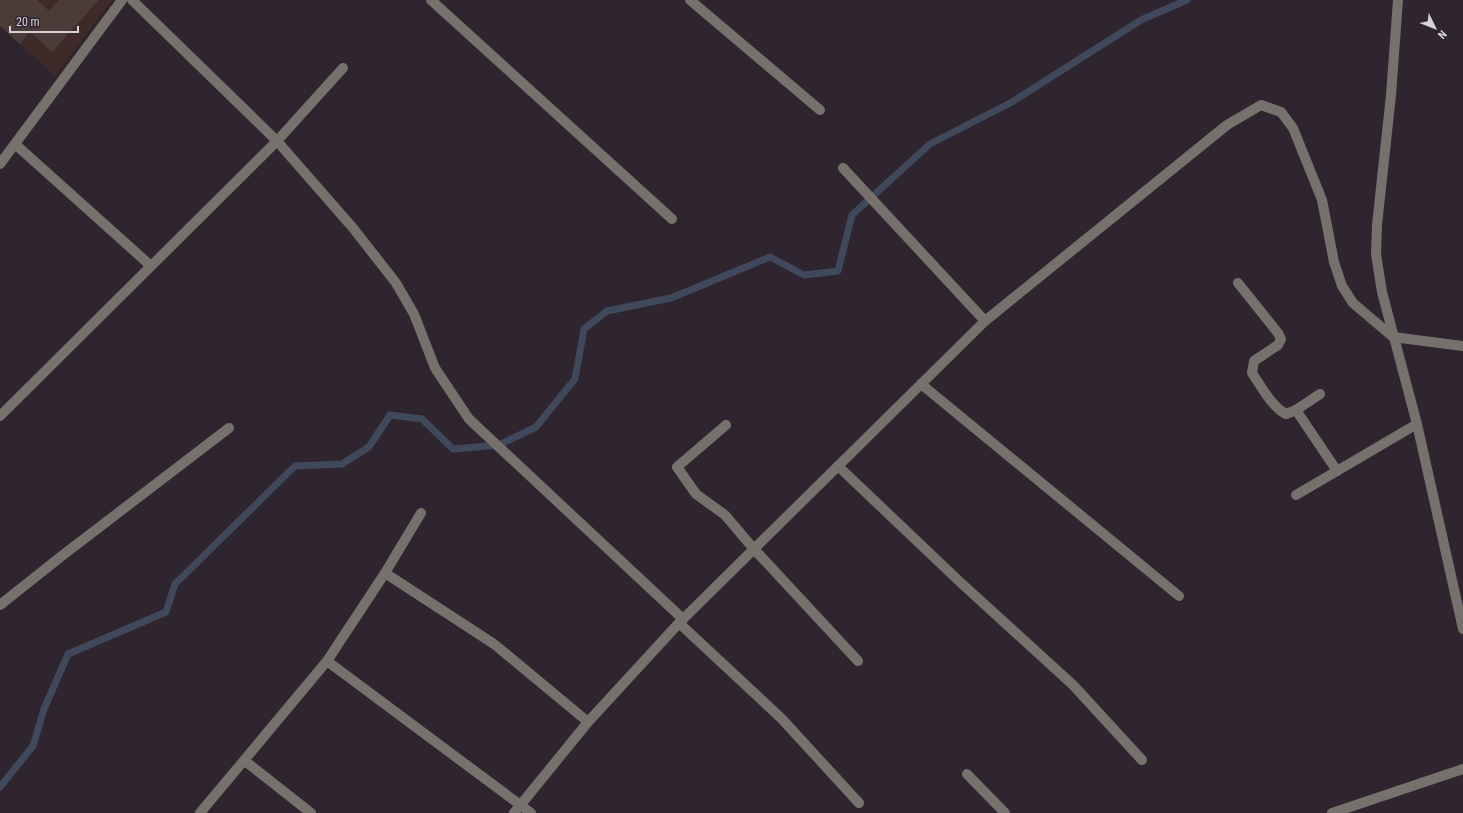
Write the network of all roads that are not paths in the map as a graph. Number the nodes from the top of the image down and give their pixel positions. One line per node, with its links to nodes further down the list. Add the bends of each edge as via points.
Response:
1 (122, 0): 9 (street)
2 (132, 0): 8 (street)
3 (431, 0): 12 (street)
4 (690, 0): 7 (street)
5 (1398, 0): 16 (street, via 1376,254)
6 (343, 68): 8 (street)
7 (820, 110)
8 (277, 140): 13 (street); 33 (street, via 354,228 396,283 414,314 435,368 469,419)
9 (15, 144): 10 (street); 13 (street)
10 (0, 164)
11 (843, 168): 15 (street)
12 (672, 219)
13 (151, 266): 21 (street)
14 (1238, 283): 20 (street, via 1281,339 1278,345 1254,361 1252,373 1276,407 1286,414)
15 (985, 321): 16 (street, via 1227,125 1261,105 1280,112 1293,128 1322,200 1334,262 1342,286 1353,303); 18 (street)
16 (1393, 337): 17 (street); 23 (street)
17 (1463, 346)
18 (921, 384): 25 (street); 31 (street)
19 (1320, 394): 20 (street)
20 (1296, 410): 26 (street)
21 (0, 416)
22 (726, 424): 29 (street, via 677,467 696,494 725,516)
23 (1417, 424): 26 (street); 34 (street)
24 (229, 428): 32 (street)
25 (838, 466): 29 (street); 38 (street, via 1072,685)
26 (1337, 471): 27 (street)
27 (1296, 495)
28 (421, 513): 30 (street)
29 (753, 548): 33 (street); 36 (street)
30 (385, 573): 35 (street); 37 (street, via 494,644)
31 (1179, 596)
32 (0, 605)
33 (681, 621): 37 (street); 42 (street, via 781,718)
34 (1463, 629)
35 (327, 661): 39 (street); 43 (street)
36 (858, 661)
37 (588, 722): 43 (street)
38 (1142, 760)
39 (245, 761): 44 (street); 45 (street)
40 (1463, 769): 49 (street)
41 (967, 774): 48 (street)
42 (859, 803)
43 (520, 805): 46 (street); 47 (street)
44 (200, 813)
45 (311, 813)
46 (514, 813)
47 (531, 813)
48 (1005, 813)
49 (1332, 813)

